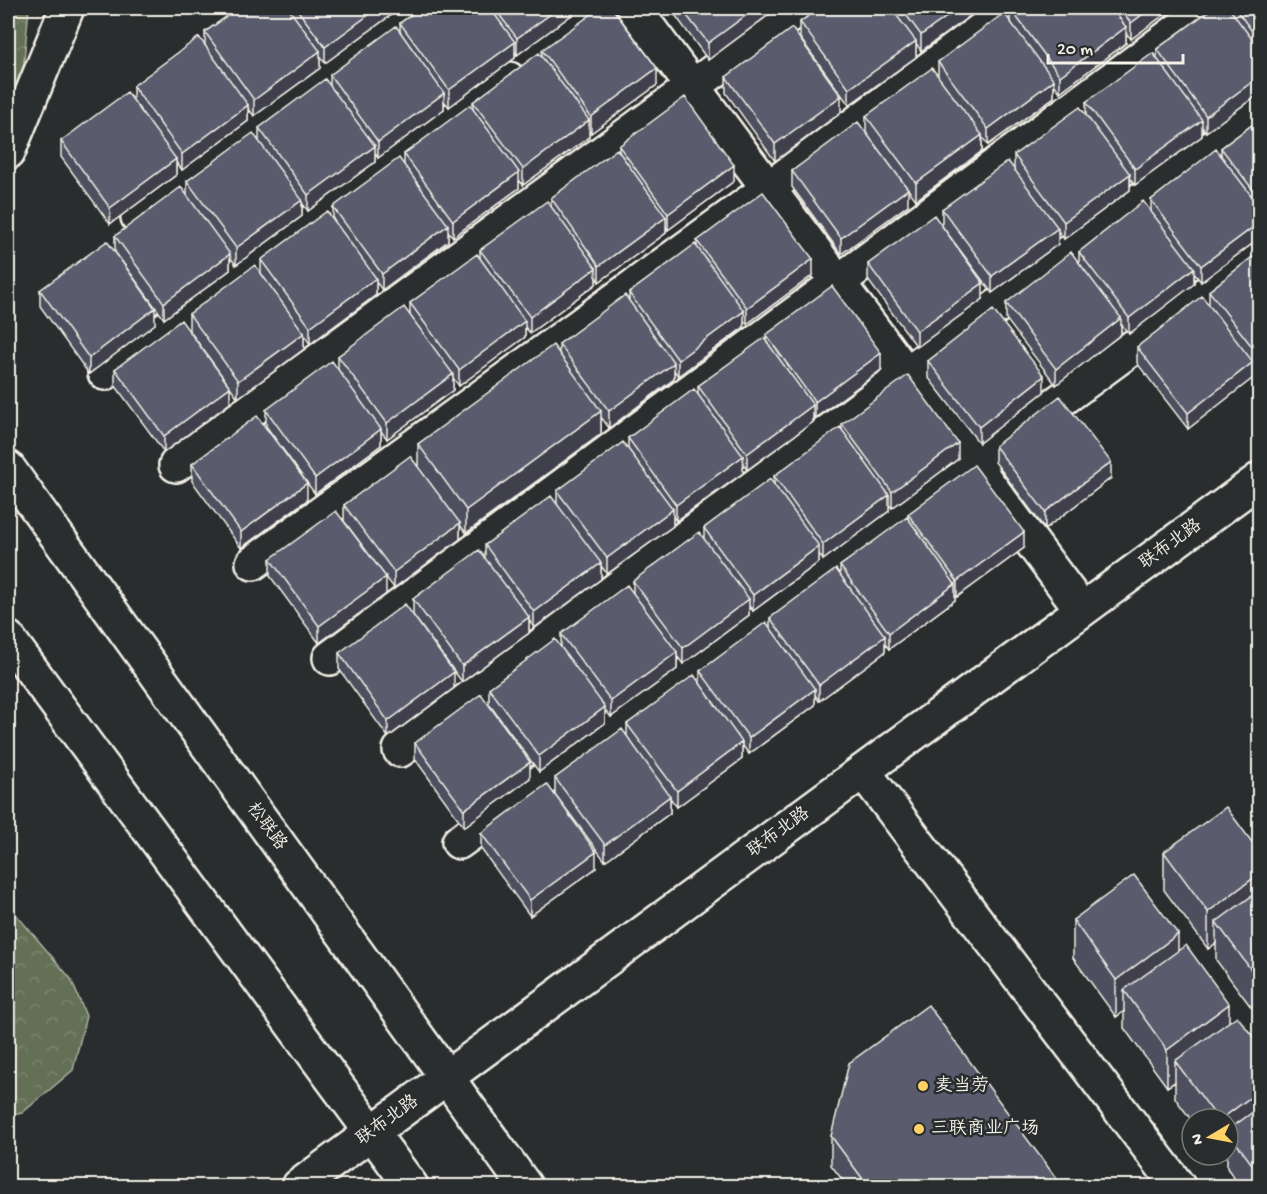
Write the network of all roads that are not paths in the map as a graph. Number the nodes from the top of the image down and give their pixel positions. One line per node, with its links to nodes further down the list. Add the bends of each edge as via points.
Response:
1 (67, 8): 10 (street)
2 (418, 8): 12 (street)
3 (634, 8): 8 (street)
4 (800, 8): 8 (street)
5 (1011, 8): 11 (street)
6 (1208, 8): 14 (street)
7 (530, 64): 15 (street)
8 (693, 86): 11 (street); 18 (street)
9 (1260, 111): 16 (street)
10 (8, 152)
11 (769, 188): 14 (street); 21 (street)
12 (138, 217)
13 (1260, 254): 17 (street)
14 (838, 282): 16 (street); 24 (street)
15 (105, 373)
16 (906, 374): 17 (street); 25 (street)
17 (974, 464): 22 (street); 27 (street)
18 (176, 465)
19 (8, 468): 28 (street, 松联路)
20 (1260, 479): 22 (street, 联布北路)
21 (253, 563)
22 (1082, 610): 26 (street, 联布北路)
23 (8, 638): 29 (street)
24 (330, 658)
25 (400, 750)
26 (863, 771): 28 (street, 联布北路); 33 (street)
27 (459, 842)
28 (447, 1078): 29 (street, 联布北路); 32 (street, 松联路)
29 (372, 1133): 30 (street, 联布北路); 31 (street)
30 (299, 1186)
31 (411, 1186)
32 (525, 1186)
33 (1178, 1186)

